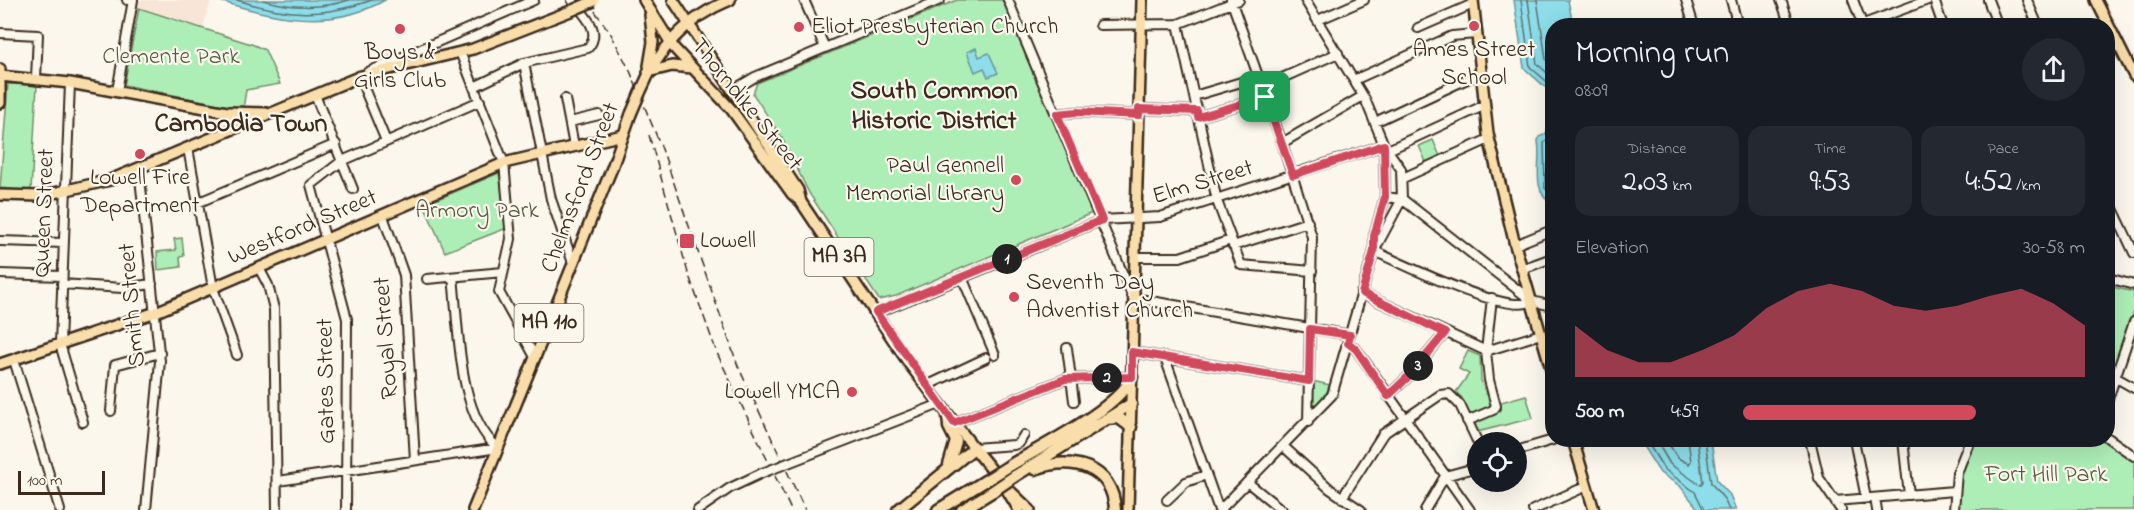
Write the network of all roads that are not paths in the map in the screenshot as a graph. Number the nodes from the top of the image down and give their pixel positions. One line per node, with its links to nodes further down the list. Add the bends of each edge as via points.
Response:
1 (127, 0): 2 (street)
2 (133, 0): 62 (street)
3 (534, 0): 53 (street)
4 (673, 0): 36 (main road, Thorndike Street)
5 (730, 0): 36 (main road, Chelmsford Street)
6 (804, 0): 45 (street)
7 (940, 0): 45 (street)
8 (1008, 0): 74 (street)
9 (1142, 0): 37 (main road)
10 (1305, 0): 35 (street)
11 (1364, 0): 35 (street)
12 (1686, 0): 26 (street)
13 (1731, 0): 27 (street)
14 (1781, 0): 28 (street)
15 (1853, 0): 29 (street)
16 (1928, 0): 30 (street)
17 (1934, 0): 31 (street)
18 (1988, 0): 32 (street)
19 (2027, 0): 33 (street)
20 (2096, 0): 34 (main road)
21 (595, 1): 25 (main road, bridge)
22 (1234, 1): 38 (street); 55 (street)
23 (1473, 2): 40 (street); 42 (main road)
24 (645, 3): 43 (main road, Thorndike Street); 50 (main road, via 653,42)
25 (572, 5): 46 (main road); 48 (street, via 592,26 591,44 582,51)
26 (1692, 18)
27 (1736, 18)
28 (1787, 18)
29 (1859, 18)
30 (1880, 18)
31 (1940, 18)
32 (1995, 18)
33 (2034, 18)
34 (2103, 18)
35 (1318, 20): 47 (street)
36 (687, 23): 43 (main road, Chelmsford Street); 61 (main road, Thorndike Street)
37 (1141, 24): 38 (street); 39 (street); 72 (main road)
38 (1178, 24): 64 (street)
39 (1100, 25)
40 (1418, 28)
41 (0, 33): 56 (street, via 38,35)
42 (1476, 33): 51 (main road); 57 (street, via 1452,36)
43 (670, 41): 49 (main road, Thorndike Street); 50 (main road, Chelmsford Street)
44 (2115, 43): 54 (main road)
45 (825, 48): 61 (street, via 755,77)
46 (460, 52): 53 (main road); 59 (street)
47 (1338, 53): 57 (street); 60 (street)
48 (524, 63): 59 (street); 88 (street)
49 (692, 68): 50 (main road, via 672,66); 101 (main road, Thorndike Street / MA 3A, via 731,109)
50 (648, 72): 80 (main road, Chelmsford Street, bridge)
51 (1480, 73): 70 (main road); 78 (street)
52 (0, 74): 56 (main road); 69 (main road)
53 (360, 76): 63 (main road); 82 (street)
54 (2134, 76)
55 (1258, 77): 60 (street); 64 (street)
56 (36, 78): 58 (main road)
57 (1354, 80): 65 (street)
58 (70, 83): 62 (main road); 96 (street, Queen Street)
59 (474, 87): 68 (street)
60 (1262, 87): 66 (street)
61 (734, 90): 101 (main road, Thorndike Street, via 798,190)
62 (117, 91): 71 (main road)
63 (315, 95): 73 (main road); 84 (street)
64 (1194, 96): 75 (street)
65 (1363, 96): 78 (street); 83 (street)
66 (1265, 97): 75 (street); 83 (street)
67 (565, 99): 77 (street)
68 (480, 101): 82 (street); 90 (street)
69 (0, 103)
70 (1483, 106): 81 (main road); 86 (street, Elm Street)
71 (227, 112): 73 (main road); 79 (main road)
72 (1139, 112): 74 (street); 75 (street); 106 (main road)
73 (272, 113): 79 (main road)
74 (1057, 114): 105 (street)
75 (1198, 114): 100 (street)
76 (599, 116): 77 (street)
77 (570, 122): 85 (street)
78 (1375, 122): 86 (street)
79 (239, 127): 87 (main road)
80 (623, 135): 85 (main road, Westford Street); 118 (main road, Chelmsford Street / MA 110)
81 (1489, 139): 93 (street); 113 (main road)
82 (386, 141): 89 (street)
83 (1282, 143): 94 (street)
84 (336, 144): 89 (street); 102 (street)
85 (574, 146): 88 (main road, Westford Street)
86 (1386, 147): 92 (street); 93 (street); 94 (street, Elm Street)
87 (188, 148): 91 (main road); 102 (street)
88 (541, 153): 90 (main road, Westford Street); 118 (street, via 555,215)
89 (342, 161): 95 (street); 109 (street, Gates Street, via 310,185)
90 (504, 164): 104 (main road, Westford Street); 122 (street, via 511,239)
91 (139, 169): 96 (main road); 129 (street, Smith Street)
92 (1384, 172): 93 (street, via 1393,165); 98 (street)
93 (1402, 174): 99 (street)
94 (1293, 175): 100 (street, Elm Street); 107 (street)
95 (353, 189)
96 (66, 192): 97 (main road); 111 (street, Queen Street)
97 (0, 195)
98 (1385, 197): 99 (street); 114 (street)
99 (1402, 199): 114 (street); 135 (street)
100 (1217, 201): 106 (street, Elm Street); 112 (street)
101 (801, 202): 138 (main road, Thorndike Street / MA 3A)
102 (197, 203): 131 (street)
103 (2115, 213): 115 (street)
104 (383, 216): 109 (main road, Westford Street); 189 (street, Royal Street, via 404,275)
105 (1102, 220): 106 (street, Elm Street); 125 (street); 133 (street)
106 (1136, 220): 116 (main road)
107 (1308, 222): 112 (street); 121 (street, via 1313,243)
108 (1545, 233): 113 (street)
109 (325, 240): 119 (main road, Westford Street); 190 (street, Gates Street, via 347,319)
110 (0, 241): 111 (street)
111 (63, 243): 127 (street, Queen Street)
112 (1232, 243): 116 (street, via 1180,257); 121 (street, via 1241,266)
113 (1515, 245): 120 (main road)
114 (1374, 251): 132 (street); 134 (street, via 1462,291)
115 (2134, 253)
116 (1135, 257): 133 (main road)
117 (1545, 260): 120 (street)
118 (573, 263): 152 (main road, Chelmsford Street / MA 110)
119 (259, 268): 131 (main road, Westford Street); 196 (street, via 274,309)
120 (1521, 269): 135 (main road)
121 (1312, 271): 140 (street)
122 (502, 272): 124 (street); 152 (street, via 500,296)
123 (0, 274): 127 (street)
124 (453, 277): 126 (street); 185 (street, via 469,404 486,438)
125 (962, 277): 138 (street); 151 (street)
126 (428, 279)
127 (62, 280): 129 (street, via 122,288); 144 (street, Queen Street)
128 (2115, 280): 130 (street)
129 (152, 284): 137 (street, Smith Street)
130 (2134, 285)
131 (213, 288): 137 (main road, Westford Street); 150 (street)
132 (1362, 293): 141 (street); 143 (street)
133 (1133, 298): 140 (street); 148 (main road)
134 (1492, 298): 135 (street, via 1522,305); 147 (street)
135 (1532, 301): 136 (street); 142 (main road)
136 (1545, 304)
137 (156, 312): 144 (main road, Westford Street); 149 (street, Smith Street)
138 (876, 312): 161 (main road, Thorndike Street / MA 3A)
139 (2134, 322): 158 (street)
140 (1310, 329): 143 (street); 160 (street)
141 (1445, 333): 147 (street); 163 (street)
142 (1541, 334): 146 (main road); 147 (street)
143 (1349, 339): 163 (street); 173 (street, via 1332,395)
144 (60, 344): 155 (main road, Westford Street); 172 (street, Queen Street)
145 (1067, 348): 159 (street)
146 (1545, 348)
147 (1486, 351): 171 (street, via 1496,406)
148 (1132, 352): 154 (street); 157 (main road)
149 (160, 353): 167 (street, via 116,365); 209 (street, Smith Street)
150 (237, 355)
151 (995, 355)
152 (535, 357): 185 (main road, Chelmsford Street / MA 110)
153 (986, 358): 161 (street)
154 (1166, 358): 160 (street); 193 (street)
155 (14, 360): 156 (main road, Westford Street); 208 (street)
156 (0, 364)
157 (1132, 377): 159 (street); 166 (main road); 215 (highway, bridge, via 1124,392 1107,406)
158 (2115, 377): 162 (street)
159 (1071, 378): 164 (street); 169 (street)
160 (1309, 381): 173 (street)
161 (926, 386): 165 (main road, Thorndike Street / MA 3A)
162 (2134, 388)
163 (1388, 396): 168 (street)
164 (1074, 401)
165 (940, 404): 169 (main road, Thorndike Street / MA 3A); 207 (street, bridge, via 762,473 738,484)
166 (1131, 404): 170 (highway); 174 (main road)
167 (111, 411)
168 (1404, 418): 171 (street, via 1446,394 1460,405); 195 (street); 202 (street, via 1383,434)
169 (951, 419): 186 (main road, Thorndike Street / MA 3A); 192 (highway, via 949,427 956,441)
170 (1106, 419): 174 (highway, via 1119,418); 194 (highway)
171 (1467, 421): 175 (street)
172 (83, 422)
173 (1308, 422): 179 (street)
174 (1131, 428): 220 (main road)
175 (1472, 432)
176 (1024, 435): 186 (street, via 1014,445)
177 (1545, 442): 187 (street)
178 (2115, 443): 188 (street)
179 (1283, 446): 197 (street); 202 (street)
180 (1575, 447): 199 (main road)
181 (1812, 447): 206 (street, via 1819,478)
182 (1855, 447): 203 (street)
183 (1903, 447): 201 (street)
184 (1967, 447): 200 (street)
185 (498, 448): 189 (street); 212 (main road, Chelmsford Street / MA 110)
186 (974, 448): 192 (highway); 198 (main road, Thorndike Street / MA 3A)
187 (1527, 448)
188 (2134, 456)
189 (415, 460): 190 (street)
190 (347, 470): 196 (street); 211 (street, Gates Street)
191 (1467, 470): 195 (street)
192 (945, 471): 214 (highway)
193 (1206, 475): 205 (street, via 1186,482); 221 (street)
194 (1016, 476): 216 (highway, bridge); 219 (highway, via 1054,463 1084,465 1105,479)
195 (1445, 476): 224 (street); 225 (street)
196 (278, 481): 210 (street)
197 (1247, 482): 221 (street); 222 (street)
198 (1004, 485): 217 (main road, Thorndike Street / MA 3A); 218 (main road, Thorndike Street / MA 3A)
199 (1587, 486): 226 (street); 227 (main road)
200 (1954, 490): 201 (street); 230 (street)
201 (1909, 495): 204 (street)
202 (1342, 498): 223 (street)
203 (1866, 498): 204 (street); 206 (street)
204 (1875, 498): 229 (street)
205 (1167, 500)
206 (1835, 501): 228 (street)
207 (710, 507): 213 (street)
208 (60, 510)
209 (146, 510)
210 (277, 510)
211 (346, 510)
212 (473, 510)
213 (698, 510)
214 (898, 510)
215 (938, 510)
216 (962, 510)
217 (1019, 510)
218 (1030, 510)
219 (1115, 510)
220 (1128, 510)
221 (1219, 510)
222 (1281, 510)
223 (1361, 510)
224 (1425, 510)
225 (1470, 510)
226 (1533, 510)
227 (1594, 510)
228 (1841, 510)
229 (1877, 510)
230 (1954, 510)

